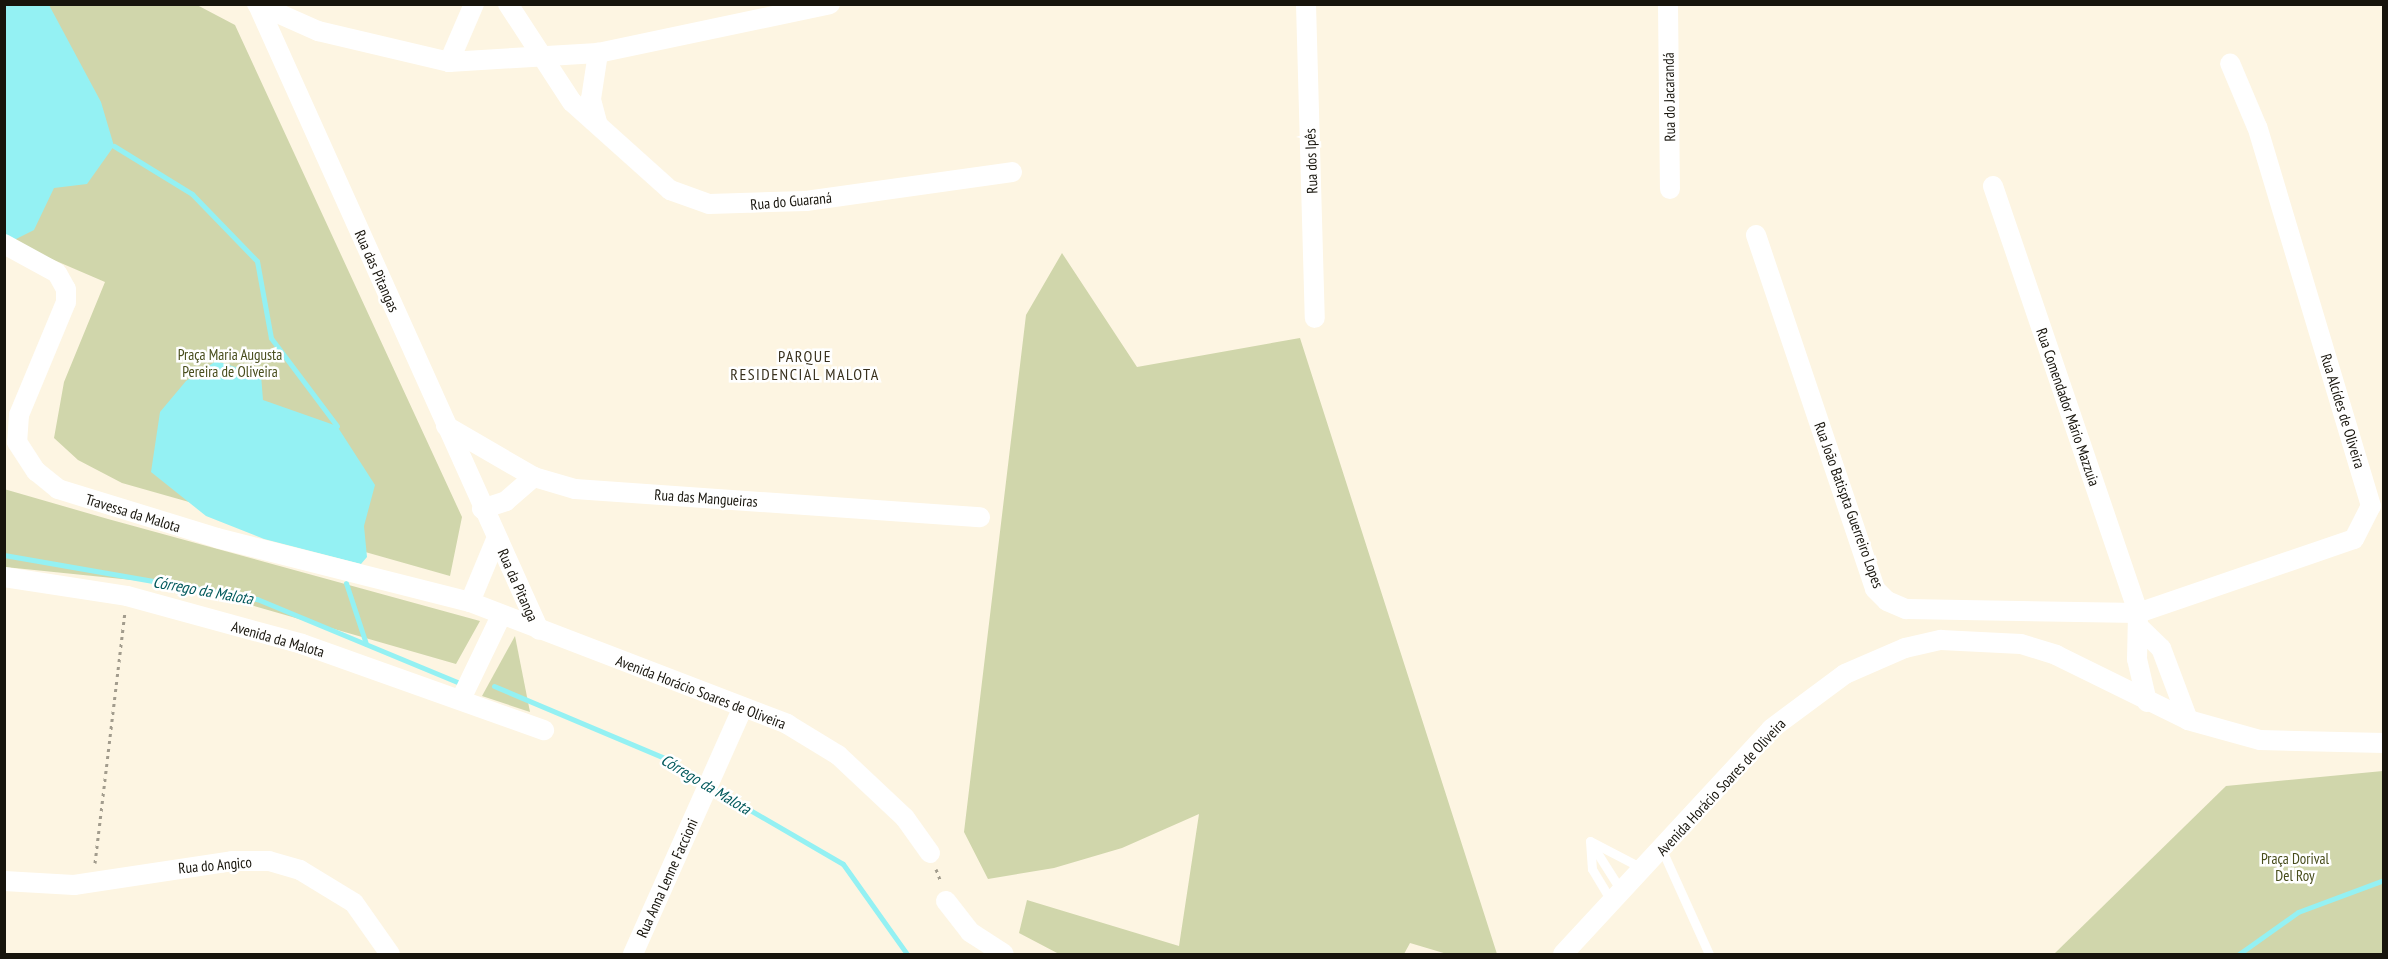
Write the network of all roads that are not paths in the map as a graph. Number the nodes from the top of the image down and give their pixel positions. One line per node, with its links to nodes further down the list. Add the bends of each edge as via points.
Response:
1 (474, 4): 9 (street)
2 (508, 4): 8 (street, Rua do Guaraná)
3 (830, 4): 7 (street)
4 (1306, 4): 17 (street, Rua dos Ipês)
5 (1668, 4): 14 (street, Rua do Jacarandá)
6 (257, 5): 9 (street, via 318,31); 18 (street, Rua das Pitangas)
7 (598, 53): 8 (street); 11 (street, via 591,99)
8 (541, 57): 9 (street); 11 (street, Rua do Guaraná, via 572,102)
9 (448, 62)
10 (2230, 63): 26 (street, Rua Alcídes de Oliveira, via 2257,127 2371,506 2354,539)
11 (597, 122): 12 (street, Rua do Guaraná, via 670,190 709,204 806,201)
12 (1012, 171)
13 (1993, 186): 26 (street, Rua Comendador Mário Mazzuia)
14 (1670, 189)
15 (1756, 235): 26 (street, Rua João Batispta Guerreiro Lopes, via 1875,589 1887,601 1906,609)
16 (4, 244): 24 (street, Travessa da Malota, via 57,273 66,289 66,302 18,415 17,442 36,471 58,489 217,538)
17 (1315, 318)
18 (446, 426): 19 (street, Rua das Mangueiras); 20 (street, Rua das Pitangas)
19 (534, 477): 20 (street, via 506,501); 21 (street, Rua das Mangueiras, via 575,489)
20 (482, 509): 22 (street, Rua das Pitangas)
21 (980, 517)
22 (497, 537): 24 (street, Rua da Pitanga); 27 (street, Rua da Pitanga)
23 (4, 577): 28 (street, Avenida da Malota, via 127,597 302,644)
24 (470, 602): 25 (street, Travessa da Malota)
25 (501, 616): 27 (street, Avenida Horácio Soares de Oliveira); 28 (street)
26 (2140, 621): 29 (street, Rua Comendador Mário Mazzuia, via 2136,644); 31 (street, Rua Comendador Mário Mazzuia, via 2160,648)
27 (539, 630): 30 (street, Avenida Horácio Soares de Oliveira)
28 (462, 696): 32 (street, Avenida da Malota)
29 (2147, 702): 31 (street, Avenida Horácio Soares de Oliveira); 35 (street, Avenida Horácio Soares de Oliveira, via 2056,655 2021,644 1941,640 1905,648 1845,674 1807,698 1771,729)
30 (743, 707): 36 (street, Avenida Horácio Soares de Oliveira, via 838,754 905,818); 42 (street, Rua Anna Lenne Faccioni)
31 (2188, 720): 33 (street, Avenida Horácio Soares de Oliveira, via 2260,740)
32 (544, 730)
33 (2384, 743)
34 (1590, 841): 37 (lane); 39 (lane); 39 (lane, via 1592,870)
35 (1662, 850): 37 (street, Avenida Horácio Soares de Oliveira); 45 (lane)
36 (930, 853)
37 (1644, 869): 39 (street, Avenida Horácio Soares de Oliveira)
38 (4, 881): 41 (street, Rua do Angico, via 92,882 232,861 269,861 300,870 354,903)
39 (1617, 897): 44 (street, Avenida Horácio Soares de Oliveira)
40 (946, 901): 43 (street, via 970,932)
41 (390, 954)
42 (633, 954)
43 (1004, 954)
44 (1563, 954)
45 (1709, 954)

